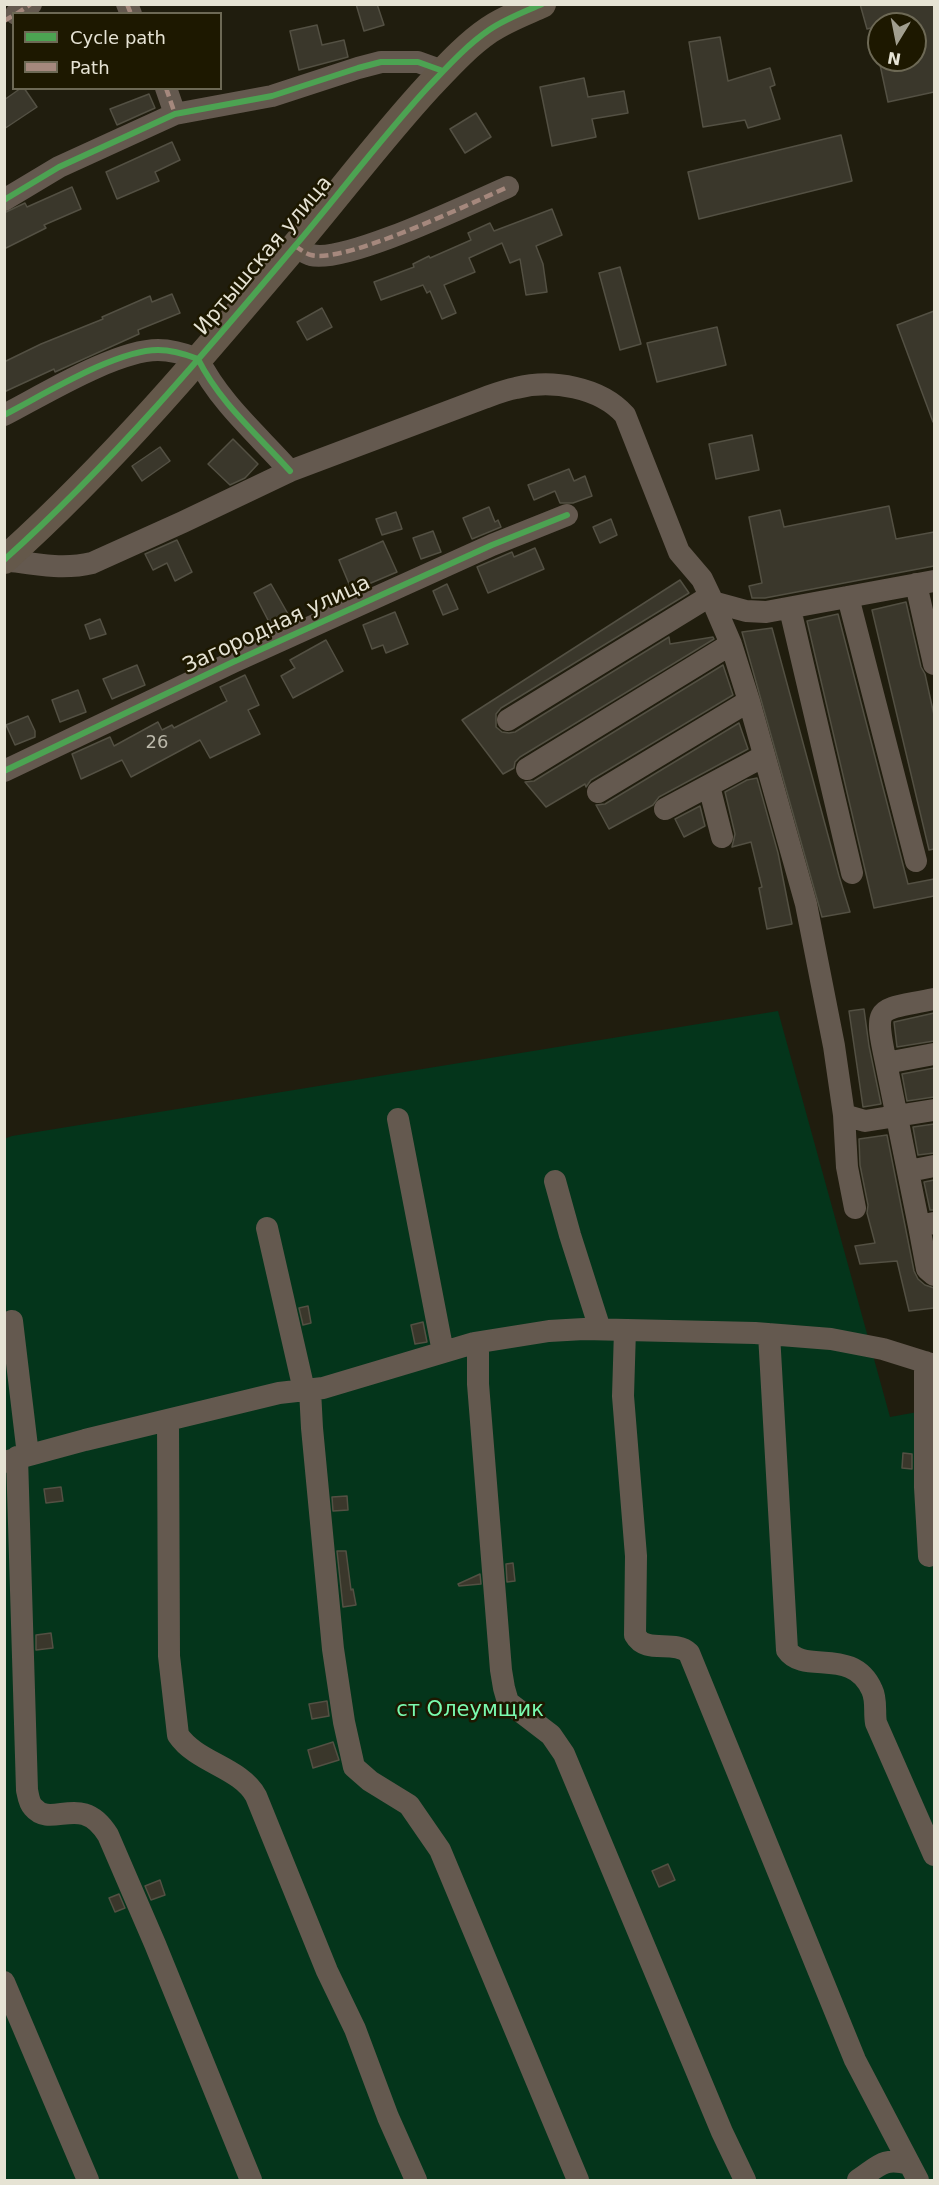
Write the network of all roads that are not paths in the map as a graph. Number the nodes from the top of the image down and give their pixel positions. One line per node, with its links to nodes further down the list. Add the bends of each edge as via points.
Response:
1 (31, 4): 3 (street)
2 (542, 4): 4 (main road, Иртышская улица, via 490,30)
3 (18, 12)
4 (443, 71): 6 (street, via 418,62 381,62 272,96); 9 (main road, Иртышская улица)
5 (167, 90): 6 (street)
6 (176, 114): 8 (street, via 59,167)
7 (507, 187): 9 (street, via 394,236 332,255 312,255)
8 (4, 200)
9 (295, 246): 10 (main road, Иртышская улица)
10 (198, 359): 11 (street, via 170,351 144,351 107,362); 12 (street, via 230,408); 14 (main road, Иртышская улица, via 85,484)
11 (4, 415)
12 (290, 471): 14 (street, via 80,566); 17 (street, via 516,388 553,385 582,390 606,400 625,415 679,552 702,579)
13 (567, 515): 25 (street, Загородная улица, via 244,657)
14 (5, 560)
15 (925, 583): 16 (street); 20 (street)
16 (848, 597): 18 (street); 30 (street)
17 (712, 599): 18 (street, via 755,613); 19 (street); 22 (street)
18 (790, 609): 31 (street)
19 (731, 644): 21 (street); 24 (street)
20 (934, 664)
21 (749, 701): 23 (street); 27 (street)
22 (508, 720)
23 (764, 756): 26 (street); 36 (street, via 806,904)
24 (527, 769)
25 (4, 771)
26 (709, 786): 28 (street); 29 (street)
27 (598, 792)
28 (665, 809)
29 (722, 837)
30 (916, 861)
31 (852, 873)
32 (934, 999): 34 (street, via 882,1013 879,1018)
33 (934, 1054): 34 (street)
34 (886, 1064): 37 (street)
35 (934, 1110): 37 (street)
36 (844, 1115): 37 (street, via 865,1121); 42 (street, via 847,1167)
37 (898, 1117): 40 (street)
38 (398, 1119): 51 (street)
39 (934, 1166): 40 (street)
40 (909, 1171): 43 (street)
41 (555, 1181): 47 (street)
42 (855, 1208)
43 (926, 1224): 45 (street, via 927,1269)
44 (267, 1228): 53 (street)
45 (934, 1275)
46 (12, 1321): 55 (street)
47 (600, 1329): 48 (street); 50 (street, via 549,1331)
48 (625, 1330): 49 (street); 59 (street, via 623,1396 636,1556 635,1635 647,1645 688,1653 855,2060)
49 (769, 1334): 52 (street, via 851,1342); 57 (street, via 787,1650 794,1658 851,1666 867,1681 875,1700 876,1723)
50 (478, 1342): 51 (street); 64 (street, via 478,1384 505,1696 551,1735 564,1754)
51 (443, 1352): 53 (street)
52 (930, 1363): 56 (street, via 925,1487)
53 (307, 1390): 54 (street, via 279,1393); 63 (street, via 333,1650 354,1767 409,1805 440,1850)
54 (168, 1421): 55 (street); 62 (street, via 169,1656 178,1735 253,1790)
55 (17, 1458): 61 (street, via 30,1802 34,1809 46,1814 87,1814 108,1835)
56 (929, 1556)
57 (934, 1855)
58 (4, 1982): 60 (street)
59 (913, 2172): 65 (street, via 893,2160 886,2161)
60 (88, 2181)
61 (251, 2181)
62 (416, 2181)
63 (578, 2181)
64 (745, 2181)
65 (858, 2181)

